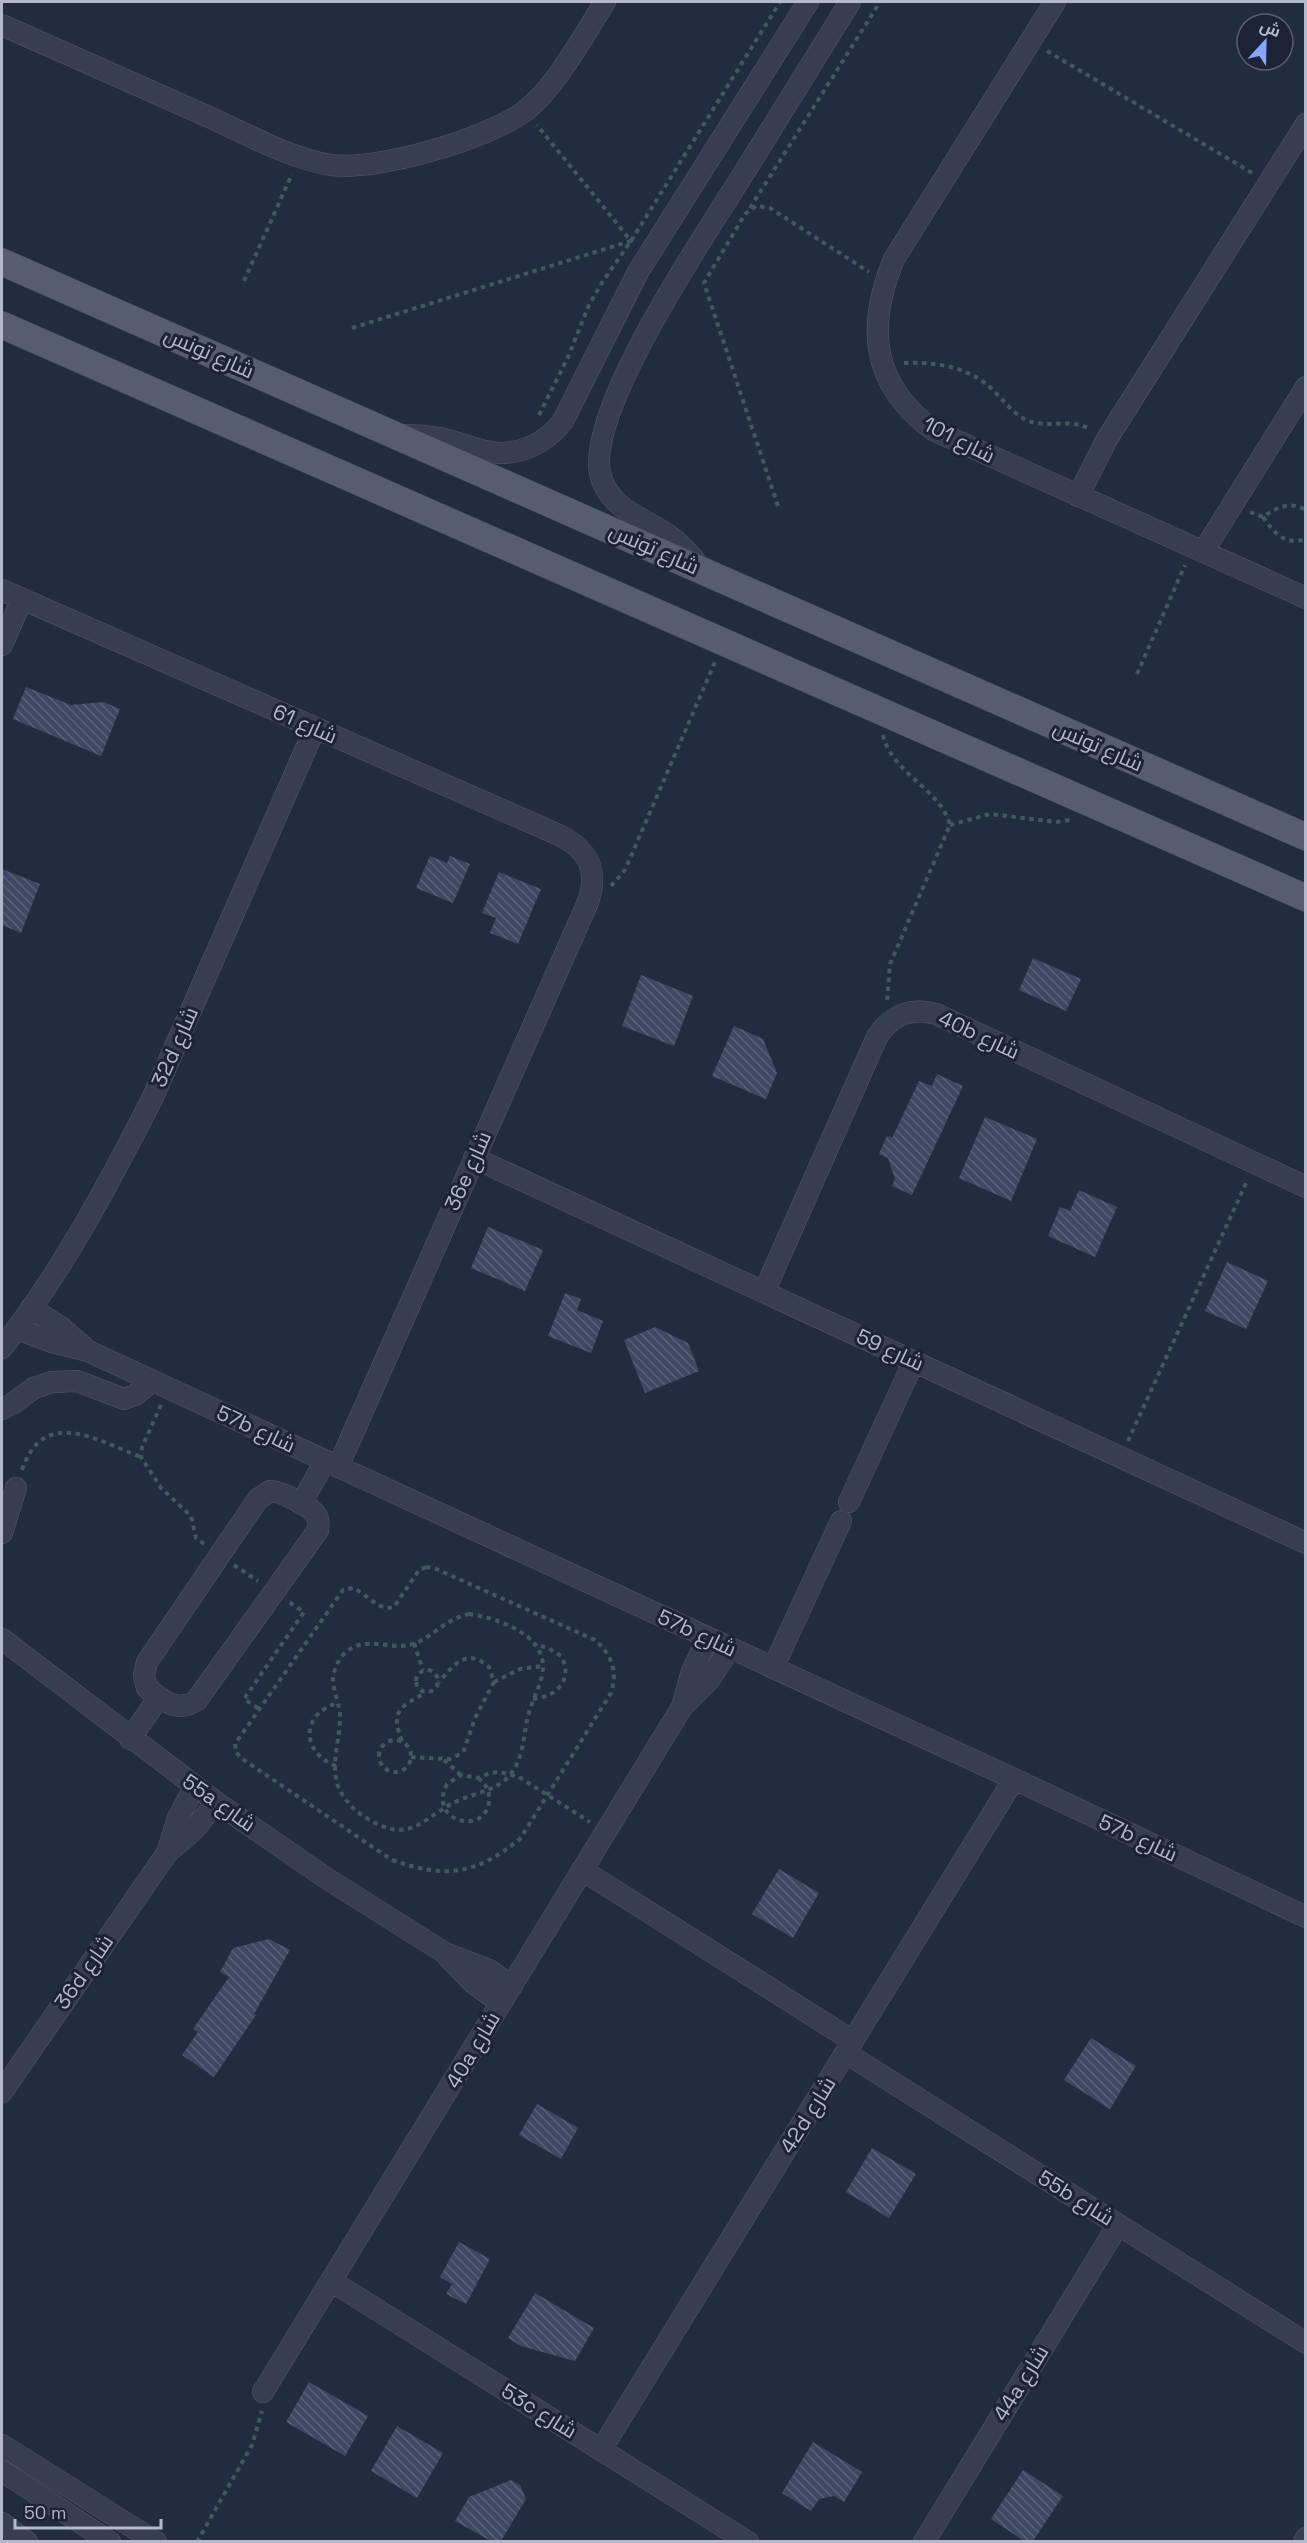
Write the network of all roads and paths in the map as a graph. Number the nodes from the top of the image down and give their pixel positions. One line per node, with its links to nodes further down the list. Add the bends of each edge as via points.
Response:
1 (605, 2): 8 (street, via 563,66)
2 (808, 2): 20 (street, via 638,272 555,432 539,444 498,453 440,438)
3 (850, 2): 29 (street, via 676,279 633,360 604,430 598,468 613,500 681,545)
4 (879, 2): 12 (path)
5 (1055, 2): 7 (street, شارع 101)
6 (2, 25): 10 (street)
7 (1030, 41): 11 (path); 15 (street, شارع 101, via 894,259)
8 (526, 110): 10 (street, via 487,131 396,161 331,165); 17 (path, via 631,241)
9 (1305, 124): 11 (street)
10 (299, 156): 14 (path)
11 (1269, 183): 21 (street)
12 (750, 209): 15 (path, via 770,208); 24 (path, via 704,283)
13 (2, 262): 20 (main road, شارع تونس)
14 (244, 281)
15 (885, 282): 18 (street, شارع 101, via 877,329)
16 (2, 325): 34 (main road)
17 (352, 328)
18 (882, 364): 21 (path, via 930,363 956,368 991,387 1026,420 1082,424); 22 (street, شارع 101, via 907,408 933,430)
19 (1305, 387): 23 (street)
20 (395, 435): 29 (main road, شارع تونس)
21 (1107, 439): 22 (street)
22 (1078, 496): 28 (street, شارع 101)
23 (1233, 504): 26 (path); 28 (street)
24 (778, 506)
25 (1305, 510): 26 (path, via 1280,506)
26 (1263, 517): 27 (path, via 1272,531 1286,540)
27 (1305, 539)
28 (1198, 550): 32 (street, شارع 101); 35 (path)
29 (702, 570): 40 (main road, شارع تونس)
30 (2, 590): 31 (street, شارع 61)
31 (22, 598): 33 (street); 37 (street, شارع 61)
32 (1305, 598)
33 (4, 635)
34 (724, 642): 36 (main road); 43 (path, via 625,870 609,888)
35 (1137, 674)
36 (886, 714): 38 (main road); 39 (path, via 883,735 889,753 943,809)
37 (315, 728): 41 (street, شارع 61, via 569,840 585,854); 49 (street, 32d شارع, via 152,1099 95,1206)
38 (1100, 808): 39 (path, via 1067,821 990,814); 42 (main road)
39 (950, 825): 44 (path, via 890,964)
40 (1305, 837)
41 (594, 873): 43 (street, 36e شارع)
42 (1305, 898)
43 (588, 902): 45 (street, 36e شارع)
44 (889, 1022): 46 (street, 40b شارع, via 906,1012 936,1014); 48 (street, via 877,1037)
45 (474, 1158): 48 (street, شارع 59); 58 (street, 36e شارع)
46 (1255, 1164): 47 (street, 40b شارع); 57 (path)
47 (1304, 1181)
48 (764, 1292): 53 (street, شارع 59)
49 (31, 1308): 50 (street, 32d شارع); 52 (street, 57b شارع, via 63,1328)
50 (17, 1329): 51 (street, 32d شارع); 52 (street, 57b شارع)
51 (2, 1348)
52 (88, 1351): 54 (street, 57b شارع)
53 (914, 1361): 57 (street, شارع 59); 69 (street)
54 (153, 1381): 55 (street, via 124,1399 77,1381 52,1382); 58 (street, 57b شارع)
55 (2, 1408)
56 (141, 1457): 59 (path, via 74,1433 55,1433 39,1441 28,1453)
57 (1121, 1457): 62 (street, شارع 59)
58 (331, 1464): 60 (street, 36e شارع); 63 (street, 57b شارع)
59 (15, 1488): 61 (street)
60 (301, 1503): 74 (street, via 317,1516 315,1536 197,1700 184,1707); 74 (street, via 277,1491 258,1499 147,1662 147,1688)
61 (2, 1533)
62 (1305, 1543)
63 (708, 1638): 67 (street, 57b شارع); 77 (street, 40a شارع, via 692,1671)
64 (2, 1639): 78 (street, 55a شارع)
65 (414, 1643): 66 (path, via 447,1621 469,1614 504,1622); 70 (path); 76 (path, via 398,1646 369,1642 345,1653 333,1676)
66 (532, 1644): 68 (path); 75 (path, via 561,1656 566,1676 554,1693)
67 (730, 1648): 69 (street, 57b شارع); 77 (street, 40a شارع, via 709,1680)
68 (543, 1666): 72 (path, via 520,1669); 75 (path)
69 (773, 1668): 86 (street, 57b شارع)
70 (423, 1670): 71 (path, via 434,1671); 73 (path, via 415,1679 420,1690)
71 (439, 1682): 72 (path, via 467,1658 489,1667); 73 (path)
72 (494, 1682): 81 (path, via 464,1750 456,1758)
73 (426, 1692): 79 (path, via 397,1713 396,1726)
74 (159, 1697): 78 (street)
75 (532, 1699): 83 (path, via 524,1747)
76 (338, 1703): 82 (path); 82 (path, via 320,1711 310,1728 312,1748)
77 (682, 1707): 92 (street, 40a شارع)
78 (130, 1739): 87 (street, 55a شارع)
79 (402, 1742): 80 (path); 80 (path, via 384,1744 380,1762 389,1771 401,1771)
80 (411, 1757): 81 (path)
81 (444, 1760): 84 (path)
82 (336, 1766): 91 (path, via 343,1796 372,1822 394,1828 413,1827)
83 (511, 1774): 85 (path, via 490,1773); 88 (path); 89 (path)
84 (461, 1775): 85 (path); 91 (path, via 453,1778 443,1791)
85 (478, 1778): 88 (path)
86 (1014, 1779): 95 (street, 57b شارع); 97 (street, 42d شارع)
87 (195, 1786): 90 (street, 55a شارع); 93 (street, 36d شارع, via 178,1818)
88 (488, 1791): 91 (path); 91 (path, via 488,1806 478,1818 463,1822)
89 (547, 1795): 89 (path, via 611,1693 615,1681 611,1658 595,1640 430,1567 419,1570 390,1608 353,1588 343,1590 235,1744 241,1758 392,1860 418,1869 455,1871 473,1868 498,1856 520,1839); 92 (path)
90 (216, 1802): 93 (street, 36d شارع, via 194,1830); 96 (street, 55a شارع, via 445,1953 472,1982)
91 (444, 1808)
92 (605, 1833): 94 (street, 40a شارع)
93 (167, 1853): 98 (street, 36d شارع)
94 (582, 1870): 96 (street, 40a شارع); 97 (street, 55b شارع)
95 (1305, 1917)
96 (506, 1994): 101 (street, 40a شارع)
97 (849, 2048): 100 (street, 55b شارع); 105 (street, 42d شارع)
98 (8, 2068): 99 (street, 36d شارع)
99 (2, 2092)
100 (1118, 2225): 102 (street, 55b شارع); 113 (street, 44a شارع)
101 (331, 2281): 103 (street, 40a شارع); 105 (street, 53c شارع)
102 (1305, 2343)
103 (263, 2392): 111 (path, via 261,2417 252,2445)
104 (2, 2445): 110 (street)
105 (601, 2450): 112 (street, 53c شارع)
106 (2, 2471): 109 (street)
107 (2, 2523): 108 (street)
108 (27, 2541)
109 (110, 2541)
110 (156, 2541)
111 (197, 2541)
112 (748, 2541)
113 (924, 2541)

